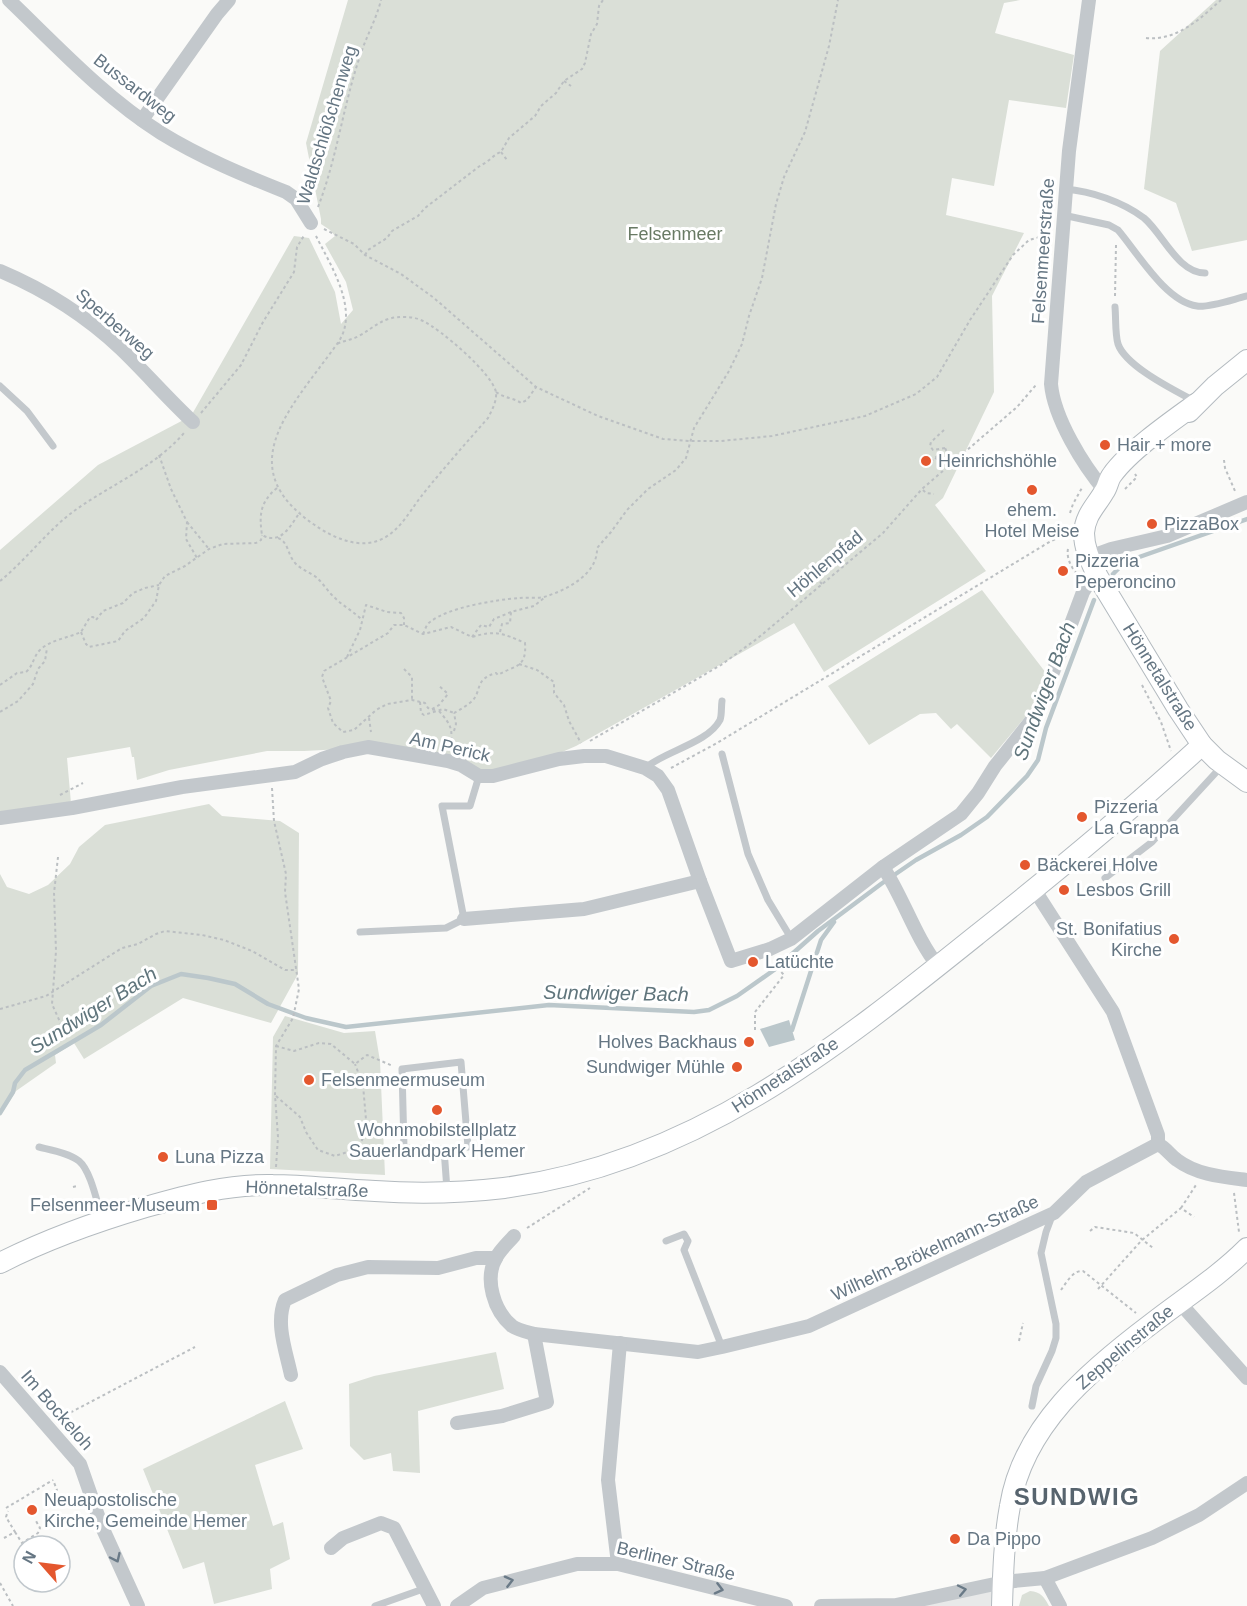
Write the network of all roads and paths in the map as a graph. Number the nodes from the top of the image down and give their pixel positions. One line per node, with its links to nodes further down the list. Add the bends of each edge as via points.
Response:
1 (9, 0): 11 (street, Bussardweg, via 95,82)
2 (229, 0): 11 (street)
3 (381, 0): 16 (path, Waldschlößchenweg, via 360,56 328,182)
4 (603, 0): 9 (path, via 585,63)
5 (838, 0): 33 (path, via 805,132 784,177 762,278 742,344)
6 (1089, 0): 14 (street, Felsenmeerstraße)
7 (1221, 0): 8 (path, via 1194,25 1158,39)
8 (1146, 38)
9 (564, 81): 10 (path); 12 (path, via 535,116 509,138)
10 (571, 86)
11 (142, 120): 16 (street, Bussardweg, via 211,160 286,192 296,199)
12 (501, 152): 13 (path); 19 (path, via 418,216 399,225)
13 (507, 160)
14 (1065, 189): 15 (street, Felsenmeerstraße); 21 (lane, via 1123,205 1150,223 1185,266)
15 (1063, 215): 17 (lane); 18 (street, Felsenmeerstraße)
16 (311, 223): 19 (path, via 354,244); 24 (path, via 340,287 347,317)
17 (1118, 230): 22 (lane, via 1161,285 1190,304 1198,306); 23 (path)
18 (1061, 238): 33 (path, via 1029,240 1013,255 936,377 916,394 865,416 772,436); 42 (street, Felsenmeerstraße, via 1052,395 1090,474)
19 (365, 255): 28 (path, via 434,298)
20 (0, 271): 31 (street, Sperberweg, via 32,285 88,320)
21 (1205, 273)
22 (1247, 296)
23 (1115, 307): 30 (lane, via 1118,345 1133,363)
24 (338, 344): 29 (path, via 359,336 376,323 401,316 414,318 436,330 478,365); 40 (path, via 286,415 271,454)
25 (1247, 360): 30 (main road)
26 (1037, 384): 39 (path, Höhlenpfad, via 1017,407)
27 (0, 386): 34 (lane, via 27,411)
28 (536, 387): 29 (path, via 521,403); 33 (path, via 598,416 663,439)
29 (496, 392): 45 (path, via 488,418 397,529 384,539 371,543 339,540)
30 (1197, 403): 42 (main road, via 1124,462 1110,476)
31 (194, 422)
32 (944, 430): 36 (path, via 930,446 933,450 947,450)
33 (689, 441): 57 (path, via 686,459 627,510 597,548 590,570)
34 (53, 446)
35 (159, 455): 46 (path)
36 (934, 458): 38 (path); 39 (path)
37 (1224, 460): 44 (path, via 1232,486)
38 (927, 462)
39 (949, 466): 41 (path, Höhlenpfad)
40 (277, 488): 45 (path); 48 (path, via 263,503)
41 (922, 489): 43 (path); 55 (path, Höhlenpfad, via 884,533)
42 (1105, 491): 47 (main road, via 1089,514)
43 (934, 494)
44 (1244, 503): 51 (street, via 1167,536)
45 (300, 512): 49 (path)
46 (187, 522): 50 (path); 52 (path, via 186,539)
47 (1084, 534): 51 (main road, Hönnetalstraße); 89 (path, via 1068,534 1051,541)
48 (262, 535): 49 (path); 50 (path, via 256,543 223,544)
49 (278, 538): 59 (path, via 284,540 286,551 298,566)
50 (209, 549): 52 (path)
51 (1089, 557): 54 (main road, Hönnetalstraße)
52 (197, 558): 56 (path, via 165,576)
53 (812, 573): 55 (path)
54 (1098, 576): 81 (main road, Hönnetalstraße); 93 (street, via 1083,592 1038,712 961,814)
55 (822, 584): 67 (path, Höhlenpfad, via 721,665 584,747 554,693 554,682 537,670)
56 (159, 585): 62 (path, via 134,593 123,603 103,611 96,620 93,617); 62 (path, via 156,602 118,641 89,647)
57 (546, 597): 58 (path, via 534,606); 63 (path, via 485,602 442,615 428,624)
58 (511, 612): 61 (path, via 510,623 502,624); 64 (path, via 494,619 489,627 481,625)
59 (361, 619): 60 (path, via 366,605 401,613); 66 (path)
60 (404, 625): 63 (path); 66 (path, via 394,625 388,633)
61 (500, 632): 64 (path); 67 (path, via 525,643 526,653)
62 (81, 633): 65 (path)
63 (423, 634): 64 (path, via 451,627)
64 (472, 637)
65 (47, 646): 70 (path, via 26,672 17,673); 76 (path, via 45,661 33,684 18,701)
66 (347, 657): 78 (path, via 324,671 322,677 331,701 328,708 333,723 343,732 354,730)
67 (518, 664): 77 (path, via 498,675 487,676 472,701)
68 (404, 669): 72 (path, via 412,678)
69 (1141, 683): 83 (path, via 1172,750)
70 (0, 685)
71 (438, 685): 75 (path, via 448,694)
72 (412, 700): 74 (path); 78 (path, via 387,704)
73 (722, 701): 86 (lane, via 721,718 712,730)
74 (420, 702): 75 (path); 75 (path, via 424,715)
75 (435, 710): 77 (path); 80 (path)
76 (0, 712)
77 (454, 713): 80 (path)
78 (369, 718): 79 (path)
79 (371, 732)
80 (453, 732): 84 (path)
81 (1202, 744): 85 (main road); 96 (main road, Hönnetalstraße)
82 (722, 754): 99 (lane, via 748,854)
83 (1168, 758)
84 (448, 761): 87 (street, Am Perick, via 368,747 322,759 295,772); 88 (street, Am Perick)
85 (1223, 765): 90 (main road); 94 (lane, via 1152,842)
86 (645, 768): 88 (street, Am Perick, via 606,756 584,756); 89 (street, Am Perick)
87 (270, 774): 91 (street, Am Perick); 102 (path)
88 (479, 776): 97 (lane, via 470,806 442,806)
89 (657, 776): 95 (street, Am Perick, via 668,790)
90 (1247, 782)
91 (0, 818)
92 (58, 857): 103 (path)
93 (885, 869): 99 (street); 101 (street)
94 (1105, 878)
95 (700, 881): 97 (street, via 584,909); 99 (street, Am Perick, via 731,960)
96 (1034, 890): 101 (main road, Hönnetalstraße); 111 (street, via 1113,1012)
97 (464, 919): 98 (lane, via 446,928)
98 (360, 932)
99 (791, 939)
100 (773, 962): 105 (path, via 784,975 755,1012)
101 (938, 966): 114 (main road, Hönnetalstraße, via 867,1022 784,1079 712,1121 656,1148)
102 (298, 970): 103 (path, via 285,970 224,940 165,931 122,948); 107 (path, via 293,1018)
103 (53, 991): 104 (path); 106 (path, via 52,1004)
104 (0, 1009)
105 (755, 1030)
106 (65, 1034)
107 (276, 1046): 108 (path, via 294,1051 319,1043 331,1044); 110 (path)
108 (355, 1064): 109 (path, via 367,1055); 110 (path, via 363,1085 367,1131 357,1149 335,1156 318,1150 300,1117)
109 (402, 1069): 113 (lane, via 404,1148); 113 (lane, via 461,1062 468,1148)
110 (275, 1095): 118 (path, via 278,1137)
111 (1158, 1144): 115 (street, via 1190,1168); 121 (street, Wilhelm-Brökelmann-Straße, via 1086,1182)
112 (39, 1147): 123 (lane, via 80,1162)
113 (444, 1149): 119 (lane)
114 (598, 1169): 119 (main road, Hönnetalstraße, via 505,1188); 125 (path, via 601,1181)
115 (1204, 1173): 116 (street); 120 (path)
116 (1231, 1178): 117 (street); 129 (path)
117 (1247, 1180)
118 (274, 1185): 119 (main road, Hönnetalstraße); 123 (main road, Hönnetalstraße, via 209,1190)
119 (447, 1193)
120 (1181, 1208): 122 (path); 127 (path)
121 (1054, 1212): 134 (lane, via 1041,1253); 142 (street, Wilhelm-Brökelmann-Straße, via 810,1326)
122 (1194, 1217)
123 (102, 1221): 131 (main road, Hönnetalstraße, via 60,1234)
124 (1090, 1231): 127 (path, via 1095,1227 1134,1233)
125 (514, 1236): 130 (street)
126 (666, 1240): 142 (lane, via 684,1234 684,1250)
127 (1142, 1241): 128 (path); 132 (path)
128 (1153, 1248)
129 (1245, 1251): 135 (main road, Zeppelinstraße)
130 (496, 1258): 138 (street, Wilhelm-Brökelmann-Straße, via 492,1292 504,1317 514,1327); 144 (street, via 476,1258 438,1268 368,1267 337,1275 285,1300 280,1310 281,1325)
131 (0, 1263)
132 (1102, 1285): 133 (path); 134 (path, via 1078,1270); 137 (path)
133 (1098, 1289)
134 (1051, 1302): 146 (lane, via 1056,1338 1036,1386)
135 (1179, 1302): 137 (main road, Zeppelinstraße); 145 (street)
136 (1023, 1323): 139 (path)
137 (1150, 1324): 146 (main road, Zeppelinstraße)
138 (534, 1335): 140 (street, Wilhelm-Brökelmann-Straße); 147 (street, via 547,1402 502,1416)
139 (1019, 1341)
140 (620, 1343): 142 (street, Wilhelm-Brökelmann-Straße, via 698,1352); 155 (street, via 608,1480)
141 (195, 1347): 148 (path)
142 (722, 1347)
143 (0, 1372): 148 (street, Im Bockeloh)
144 (291, 1375)
145 (1247, 1378)
146 (1038, 1415): 157 (main road, Zeppelinstraße, via 1010,1506)
147 (458, 1423)
148 (47, 1425): 161 (street, Im Bockeloh, one-way to 161, via 81,1464 102,1527)
149 (1247, 1483): 156 (street, via 1199,1515 1152,1538)
150 (49, 1500): 152 (path, via 57,1490 53,1479 7,1510 6,1517)
151 (36, 1521): 152 (path, via 38,1533 22,1542)
152 (15, 1532): 153 (path)
153 (4, 1538)
154 (331, 1548): 159 (street, via 343,1538 381,1523 394,1528)
155 (618, 1564): 164 (street, Berliner Straße, one-way to 155, via 483,1587 577,1564); 165 (street, Berliner Straße, one-way to 165)
156 (1045, 1578): 157 (street); 168 (street)
157 (1004, 1582): 166 (street, one-way to 157, via 896,1605); 167 (main road, Zeppelinstraße)
158 (0, 1583): 160 (path)
159 (426, 1588): 162 (lane); 163 (street)
160 (13, 1606)
161 (138, 1606)
162 (375, 1606)
163 (434, 1606)
164 (457, 1606)
165 (786, 1606)
166 (821, 1606)
167 (1002, 1606)
168 (1060, 1606)

